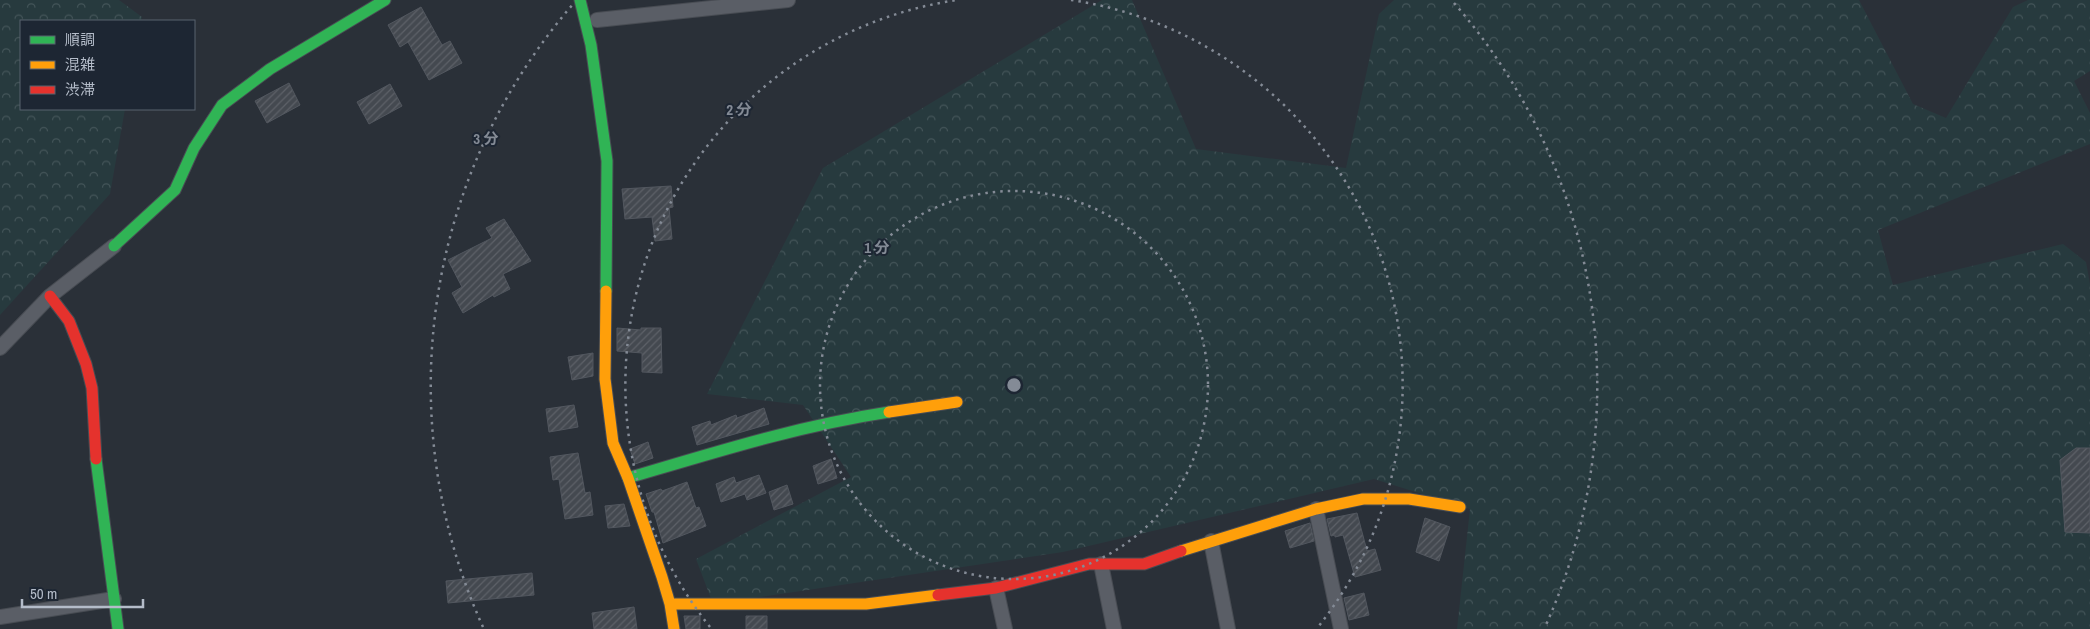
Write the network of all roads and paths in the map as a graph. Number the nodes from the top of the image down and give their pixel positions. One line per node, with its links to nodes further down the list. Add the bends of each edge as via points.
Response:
1 (385, 0): 5 (street, via 270,69 222,105 194,148 175,190)
2 (580, 0): 9 (street, via 607,161 605,379 613,443)
3 (788, 0): 4 (street)
4 (597, 20)
5 (114, 246): 6 (street)
6 (50, 296): 7 (street); 15 (street, via 69,321 92,388 96,460)
7 (0, 348)
8 (957, 402): 9 (street, via 773,434)
9 (628, 478): 16 (street)
10 (1460, 507): 11 (street, via 1409,499 1363,499)
11 (1316, 509): 12 (street); 23 (street)
12 (1210, 541): 13 (street, via 1144,564); 22 (street)
13 (1101, 564): 14 (street, via 1089,564); 21 (street)
14 (996, 588): 16 (street, via 866,604); 20 (street)
15 (114, 599): 17 (street); 18 (street)
16 (670, 604): 19 (street)
17 (0, 617)
18 (118, 629)
19 (674, 629)
20 (1005, 629)
21 (1114, 629)
22 (1228, 629)
23 (1341, 629)

